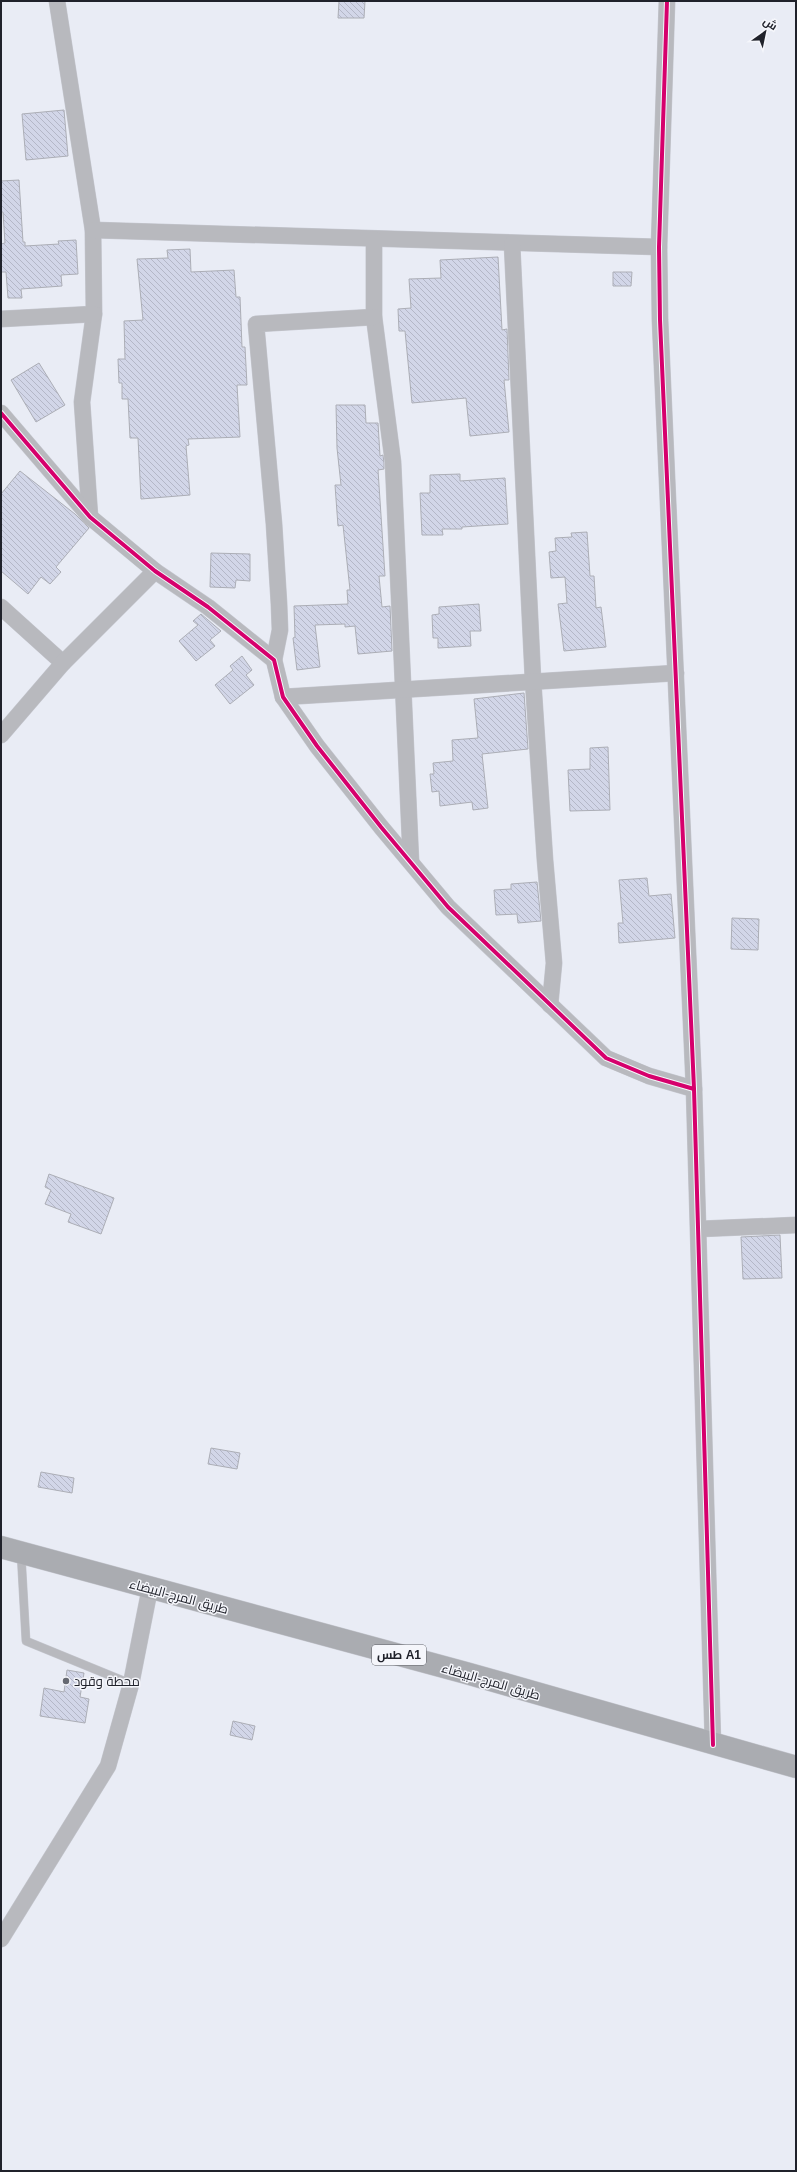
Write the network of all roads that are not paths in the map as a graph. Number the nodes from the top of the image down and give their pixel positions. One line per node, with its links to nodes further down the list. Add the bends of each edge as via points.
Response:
1 (57, 1): 3 (street)
2 (667, 1): 6 (street)
3 (93, 230): 4 (street); 7 (street)
4 (374, 239): 5 (street); 8 (street)
5 (512, 244): 6 (street); 17 (street)
6 (659, 247): 16 (street)
7 (94, 314): 9 (street); 11 (street, via 82,402)
8 (374, 317): 14 (street, via 256,324 279,604 280,630); 18 (street, via 393,462)
9 (1, 319)
10 (1, 414): 11 (street)
11 (90, 517): 12 (street)
12 (156, 571): 14 (street, via 208,607); 15 (street)
13 (1, 607): 15 (street)
14 (274, 660): 19 (street)
15 (64, 663): 20 (street)
16 (676, 673): 17 (street); 23 (street)
17 (533, 680): 18 (street); 22 (street, via 544,860 554,963)
18 (403, 688): 19 (street); 21 (street)
19 (283, 697): 21 (street, via 317,746)
20 (1, 735)
21 (411, 862): 22 (street, via 448,907)
22 (550, 1005): 23 (street, via 606,1058 649,1076)
23 (694, 1089): 25 (street)
24 (796, 1224): 25 (street)
25 (698, 1229): 29 (street)
26 (11, 1550): 27 (highway, طريق المرج-البيضاء / طس A1); 28 (lane, via 26,1641)
27 (150, 1588): 28 (street); 29 (highway, طريق المرج-البيضاء / طس A1, via 466,1674)
28 (131, 1684): 31 (street, via 108,1766)
29 (713, 1745): 30 (highway, طريق المرج-البيضاء / طس A1)
30 (796, 1767)
31 (1, 1939)

